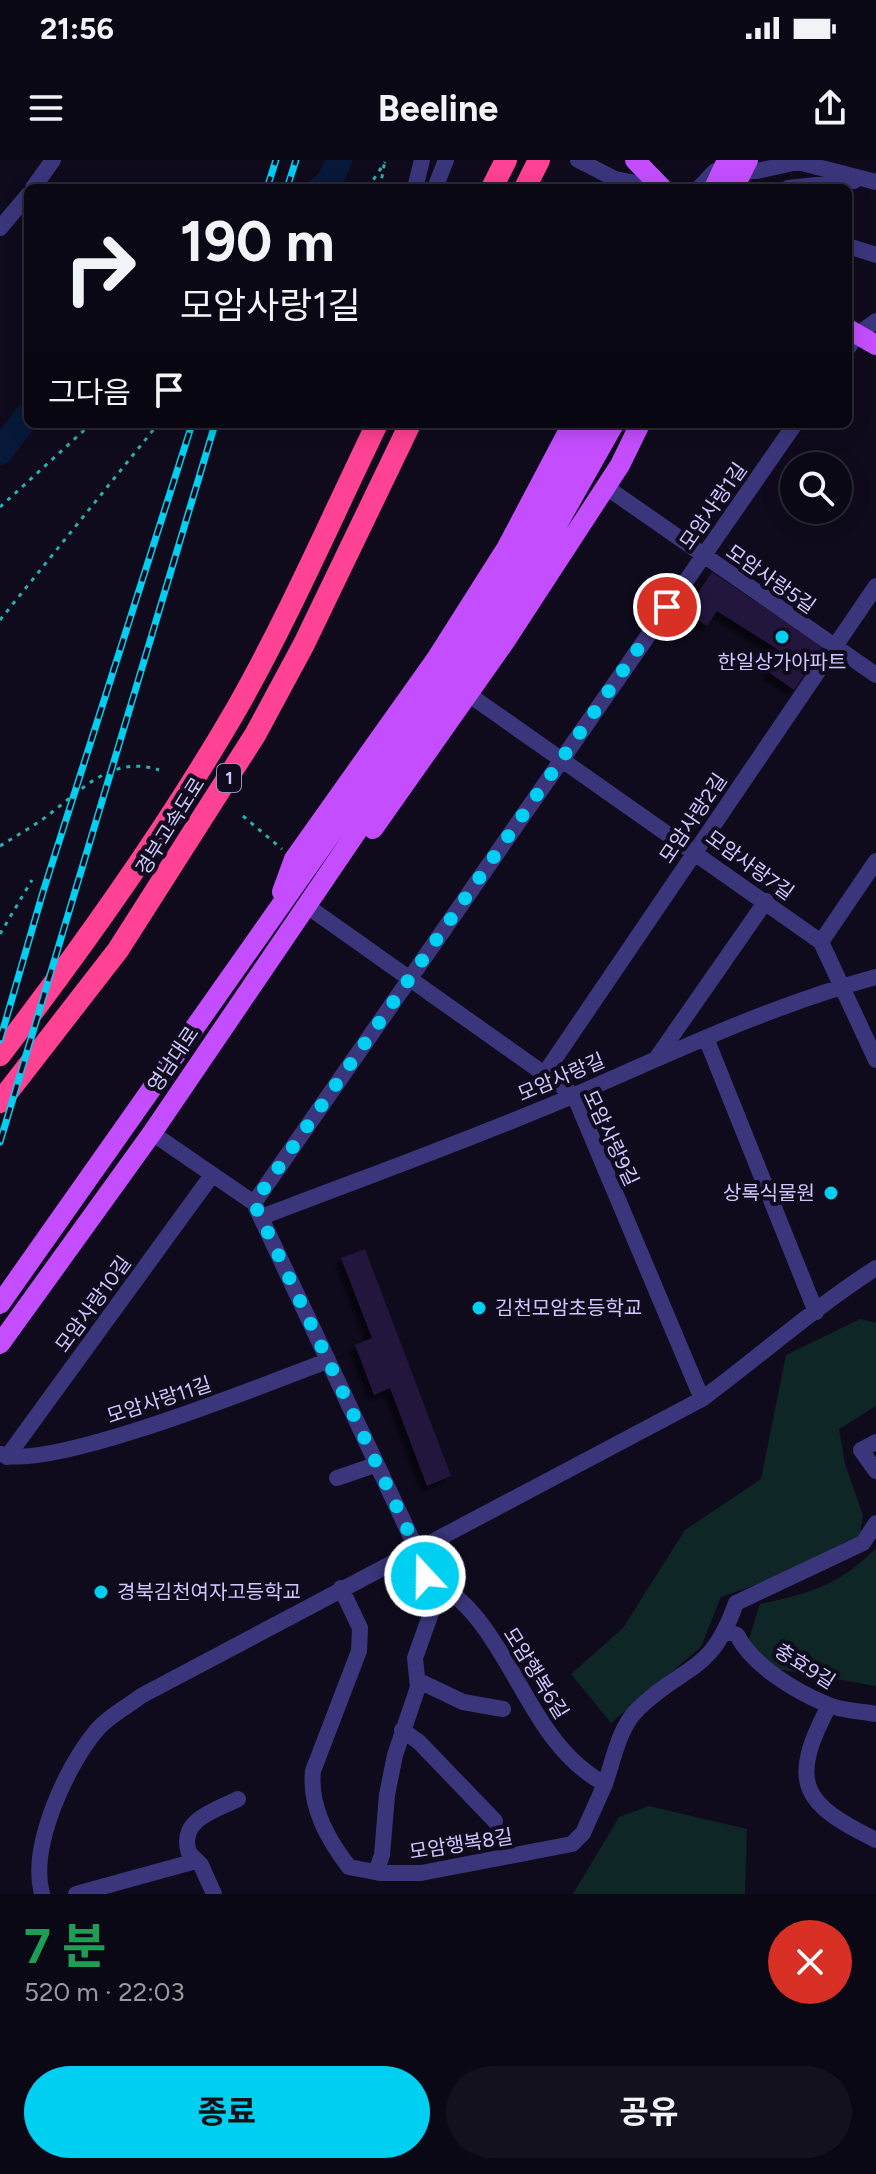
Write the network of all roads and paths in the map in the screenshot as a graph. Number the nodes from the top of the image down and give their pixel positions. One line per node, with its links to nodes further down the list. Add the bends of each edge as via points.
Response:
1 (53, 160): 14 (street)
2 (422, 160): 17 (street)
3 (446, 160): 18 (street)
4 (506, 160): 19 (highway)
5 (539, 160): 20 (highway)
6 (578, 160): 21 (street, via 615,179)
7 (635, 160): 22 (main road)
8 (727, 160): 24 (main road)
9 (748, 160): 25 (main road)
10 (759, 160): 12 (street)
11 (385, 161): 15 (path); 16 (path)
12 (798, 162): 13 (street); 23 (street, via 757,171 715,171)
13 (870, 181): 26 (street)
14 (36, 184)
15 (371, 184)
16 (381, 184)
17 (416, 184)
18 (437, 184)
19 (494, 184)
20 (527, 184)
21 (641, 184)
22 (658, 184)
23 (703, 184)
24 (716, 184)
25 (736, 184)
26 (835, 184)
27 (24, 200): 28 (street)
28 (0, 228)
29 (852, 247): 30 (street)
30 (876, 255)
31 (876, 321): 32 (street)
32 (852, 336)
33 (852, 337): 34 (main road)
34 (876, 345)
35 (87, 428): 45 (path)
36 (155, 428): 48 (path)
37 (375, 428): 70 (highway, 경부고속도로 / 1, via 282,623 199,771)
38 (408, 428): 75 (highway, 경부고속도로 / 1, via 304,644 247,748 118,950)
39 (570, 428): 58 (main road, via 507,547 436,659)
40 (591, 428): 54 (main road, via 510,575)
41 (612, 428): 54 (main road, via 525,582)
42 (638, 428): 44 (main road)
43 (792, 428): 46 (street, 모암사랑1길)
44 (606, 487): 46 (street, 모암사랑5길); 51 (main road)
45 (0, 507)
46 (703, 556): 49 (street, 모암사랑5길); 52 (street, 모암사랑1길)
47 (876, 586): 49 (street, 모암사랑2길)
48 (0, 620)
49 (834, 647): 50 (street, 모암사랑5길); 57 (street, 모암사랑2길)
50 (876, 675)
51 (468, 694): 52 (street, 모암사랑7길); 62 (main road)
52 (560, 760): 57 (street, 모암사랑7길); 67 (street, 모암사랑1길)
53 (159, 770): 56 (path, via 129,766 108,772)
54 (373, 791): 63 (main road, 영남대로)
55 (243, 816): 58 (path)
56 (0, 846)
57 (695, 850): 61 (street, 모암사랑7길); 73 (street, 모암사랑2길)
58 (294, 859): 63 (main road)
59 (876, 861): 65 (street)
60 (32, 880): 64 (path)
61 (766, 901): 65 (street, 모암사랑7길); 71 (street)
62 (314, 911): 63 (main road); 67 (street, 모암사랑9길)
63 (280, 924): 76 (main road, 영남대로); 80 (main road, 영남대로)
64 (0, 934)
65 (821, 942): 68 (street, 모암사랑7길)
66 (876, 977): 68 (street, 모암사랑길)
67 (409, 979): 73 (street, 모암사랑9길); 78 (street, 모암사랑1길)
68 (843, 986): 69 (street, 모암사랑길); 72 (street, 모암사랑7길)
69 (706, 1038): 71 (street, 모암사랑길); 81 (street)
70 (0, 1055)
71 (658, 1056): 74 (street, 모암사랑길)
72 (876, 1060)
73 (545, 1073): 74 (street, 모암사랑9길)
74 (574, 1095): 78 (street, 모암사랑길); 84 (street, 모암사랑9길)
75 (0, 1102)
76 (152, 1133): 77 (street); 82 (main road, 영남대로)
77 (212, 1175): 78 (street); 86 (street, 모암사랑10길)
78 (258, 1210): 83 (street)
79 (876, 1268): 81 (street)
80 (0, 1304)
81 (816, 1312): 84 (street)
82 (0, 1344)
83 (327, 1361): 86 (street, 모암사랑11길, via 146,1428 35,1457); 87 (street)
84 (702, 1399): 91 (street)
85 (876, 1442): 88 (street, via 861,1450)
86 (3, 1455)
87 (375, 1465): 89 (street); 91 (street)
88 (876, 1471)
89 (337, 1478)
90 (876, 1523): 94 (street, via 863,1543 736,1603)
91 (418, 1552): 92 (street); 93 (street)
92 (425, 1576): 95 (street, via 431,1613 415,1658); 100 (street, 모암행복6길, via 455,1594 493,1639 543,1726 583,1772)
93 (341, 1588): 105 (street, 모암행복8길, via 360,1628 359,1651 311,1787 330,1843 349,1867); 106 (street, via 141,1696 97,1729 67,1774 40,1847)
94 (726, 1631): 96 (street, 충효9길, via 737,1635 743,1648 784,1681); 100 (street, via 704,1662 636,1711 621,1736)
95 (419, 1681): 97 (street, via 463,1702); 99 (street)
96 (829, 1706): 98 (street, 충효9길); 103 (street, via 807,1760 811,1795 831,1817)
97 (503, 1709)
98 (876, 1714)
99 (402, 1730): 102 (street); 105 (street)
100 (605, 1784): 105 (street, 모암행복8길, via 583,1833 572,1844 421,1873)
101 (238, 1799): 104 (street, via 190,1827 186,1845)
102 (495, 1821)
103 (876, 1840)
104 (196, 1861): 107 (street); 108 (street)
105 (376, 1872)
106 (42, 1894)
107 (76, 1894)
108 (214, 1894)

